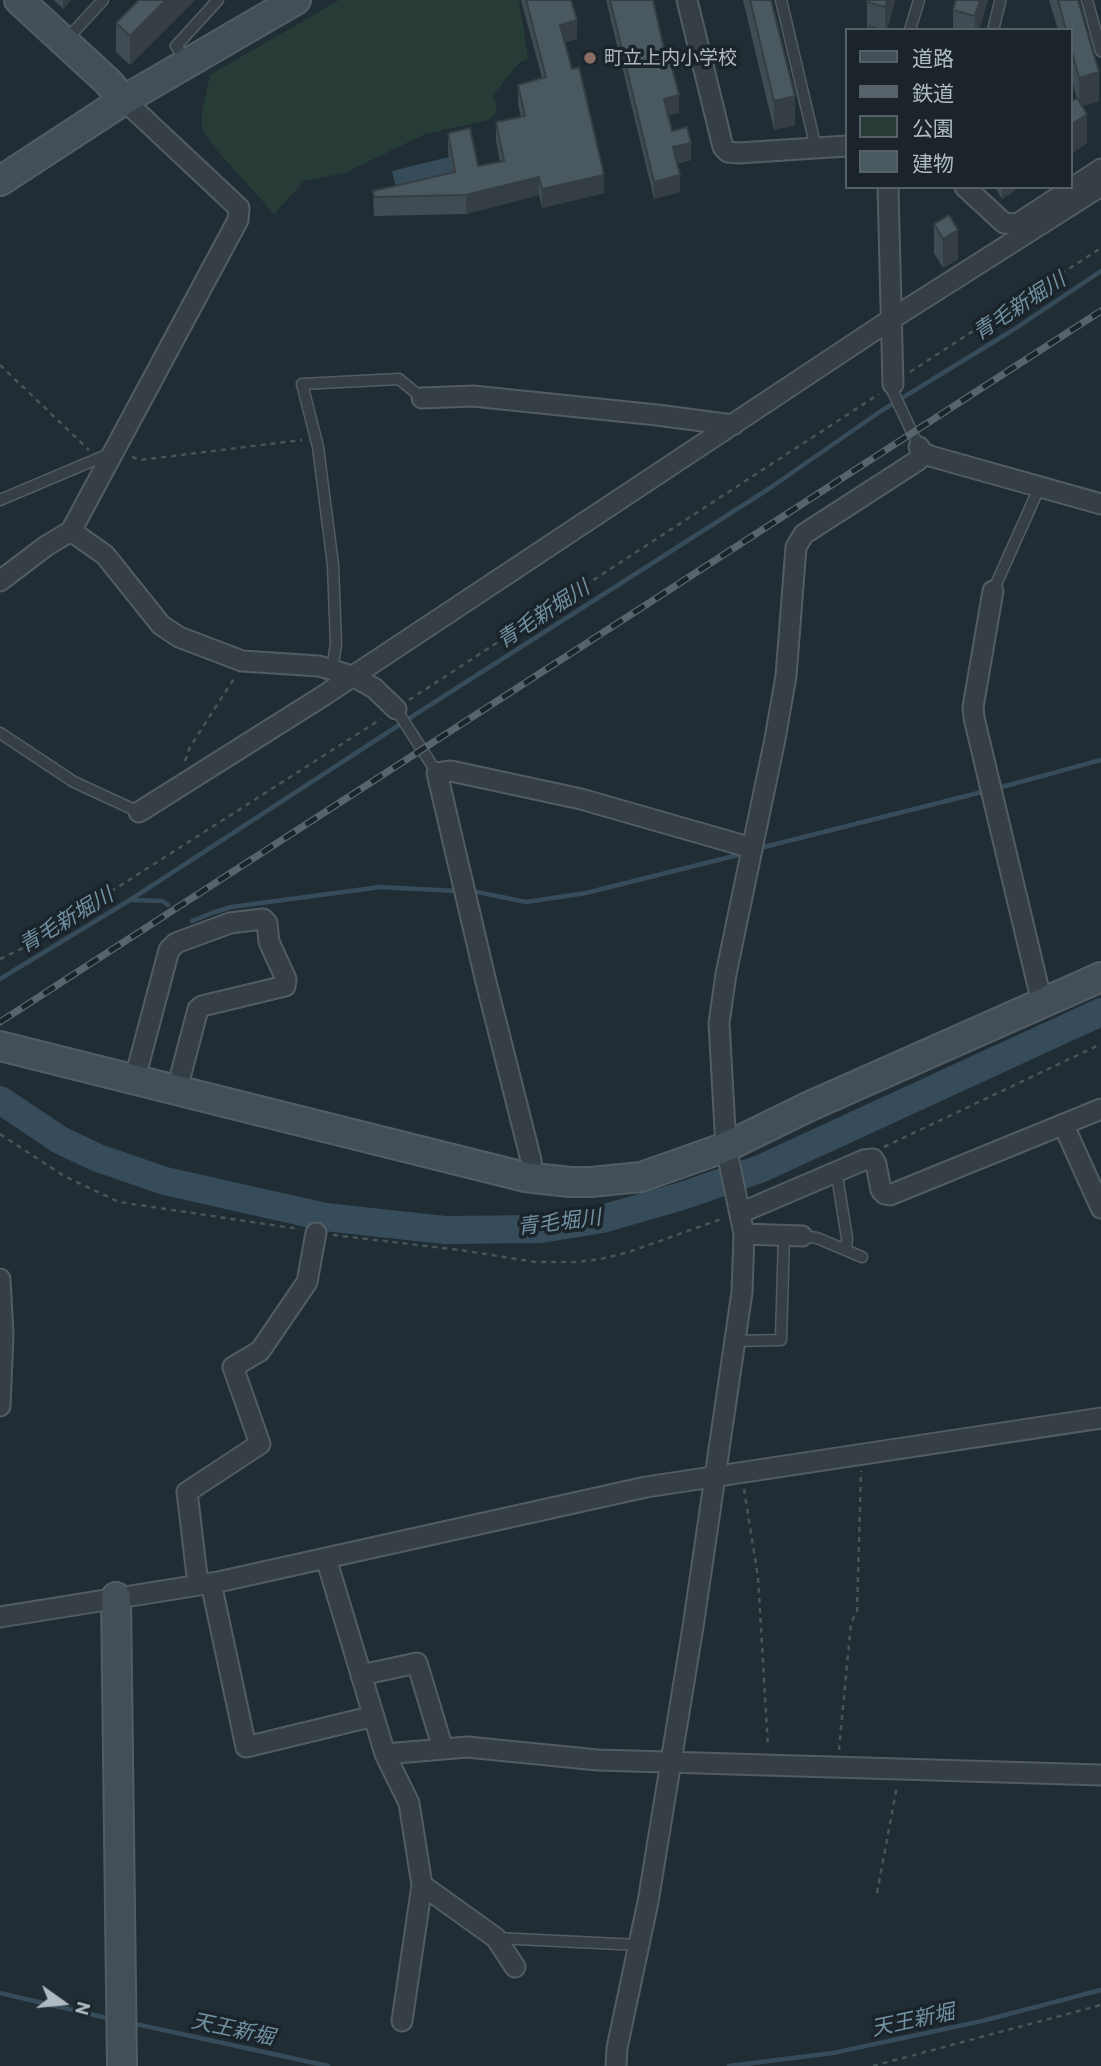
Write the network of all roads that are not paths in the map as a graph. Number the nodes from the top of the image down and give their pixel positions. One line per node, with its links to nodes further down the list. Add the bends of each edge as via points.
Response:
1 (19, 0): 12 (street)
2 (103, 0): 12 (lane)
3 (218, 0): 14 (lane, via 176,46)
4 (687, 0): 17 (street, via 723,147 738,153)
5 (781, 0): 17 (lane)
6 (919, 0): 10 (lane)
7 (1087, 0): 13 (lane)
8 (1000, 2): 11 (lane)
9 (287, 3): 14 (street)
10 (911, 28)
11 (994, 28)
12 (64, 42): 15 (street)
13 (1101, 51)
14 (188, 63): 15 (street)
15 (124, 100): 19 (street); 30 (street, via 239,208 238,220)
16 (846, 146): 17 (street)
17 (816, 148)
18 (1101, 169): 21 (street)
19 (0, 181)
20 (1101, 186): 25 (street)
21 (1073, 187)
22 (888, 189): 25 (street)
23 (967, 189): 24 (street, via 1004,223 1017,224)
24 (1070, 189)
25 (890, 320): 26 (street); 28 (street)
26 (894, 385): 29 (lane, via 902,415)
27 (422, 398): 28 (street, via 473,396); 37 (lane, via 399,379 302,384 316,439 333,565 336,644)
28 (733, 425): 38 (street)
29 (922, 450): 31 (street); 43 (street, via 917,461 798,541 786,676)
30 (106, 455): 32 (lane); 34 (street)
31 (1040, 486): 33 (street); 36 (lane)
32 (0, 500)
33 (1101, 504)
34 (71, 531): 35 (street); 37 (street, via 105,555 161,625 178,637 242,661)
35 (0, 581)
36 (993, 592): 45 (street, via 974,718)
37 (332, 670): 38 (street)
38 (352, 676): 39 (street); 42 (street)
39 (397, 709): 41 (lane)
40 (0, 733): 42 (lane, via 74,782)
41 (437, 774): 43 (street, via 451,771 581,799); 53 (street)
42 (139, 812)
43 (752, 848): 51 (street, via 721,998 719,1049)
44 (1101, 977): 45 (street)
45 (1042, 1003): 51 (street, via 810,1106)
46 (0, 1046): 47 (street)
47 (135, 1078): 48 (street); 48 (street, via 169,950 176,943 230,923 263,919 285,986 198,1009)
48 (177, 1090): 53 (street)
49 (1101, 1109): 50 (street)
50 (1063, 1126): 52 (street, via 890,1195 881,1190 873,1159); 55 (street)
51 (727, 1153): 53 (street, via 641,1177 591,1182); 54 (street)
52 (834, 1173): 54 (street); 59 (lane)
53 (532, 1178)
54 (739, 1205): 57 (street)
55 (1101, 1208)
56 (316, 1233): 67 (street, via 307,1282 260,1351 233,1367 260,1444 187,1492)
57 (744, 1234): 58 (street); 62 (street)
58 (793, 1235): 59 (lane, via 817,1238); 62 (lane, via 781,1340)
59 (846, 1251): 60 (lane)
60 (862, 1257)
61 (0, 1279): 63 (street)
62 (734, 1341): 65 (street)
63 (0, 1406)
64 (1101, 1418): 65 (street)
65 (714, 1476): 66 (street); 74 (street)
66 (326, 1558): 67 (street); 70 (street)
67 (204, 1583): 68 (street); 71 (street, via 246,1747)
68 (116, 1597): 69 (street); 81 (street)
69 (0, 1617)
70 (361, 1675): 71 (street); 72 (street, via 418,1663)
71 (374, 1716): 73 (street)
72 (443, 1749): 73 (street); 74 (street)
73 (385, 1754): 76 (street, via 408,1803)
74 (671, 1762): 75 (street); 78 (street)
75 (1101, 1775)
76 (422, 1885): 77 (street); 80 (street)
77 (496, 1938): 78 (lane); 79 (street)
78 (639, 1945): 82 (street)
79 (514, 1967)
80 (402, 2021)
81 (121, 2066)
82 (616, 2066)

